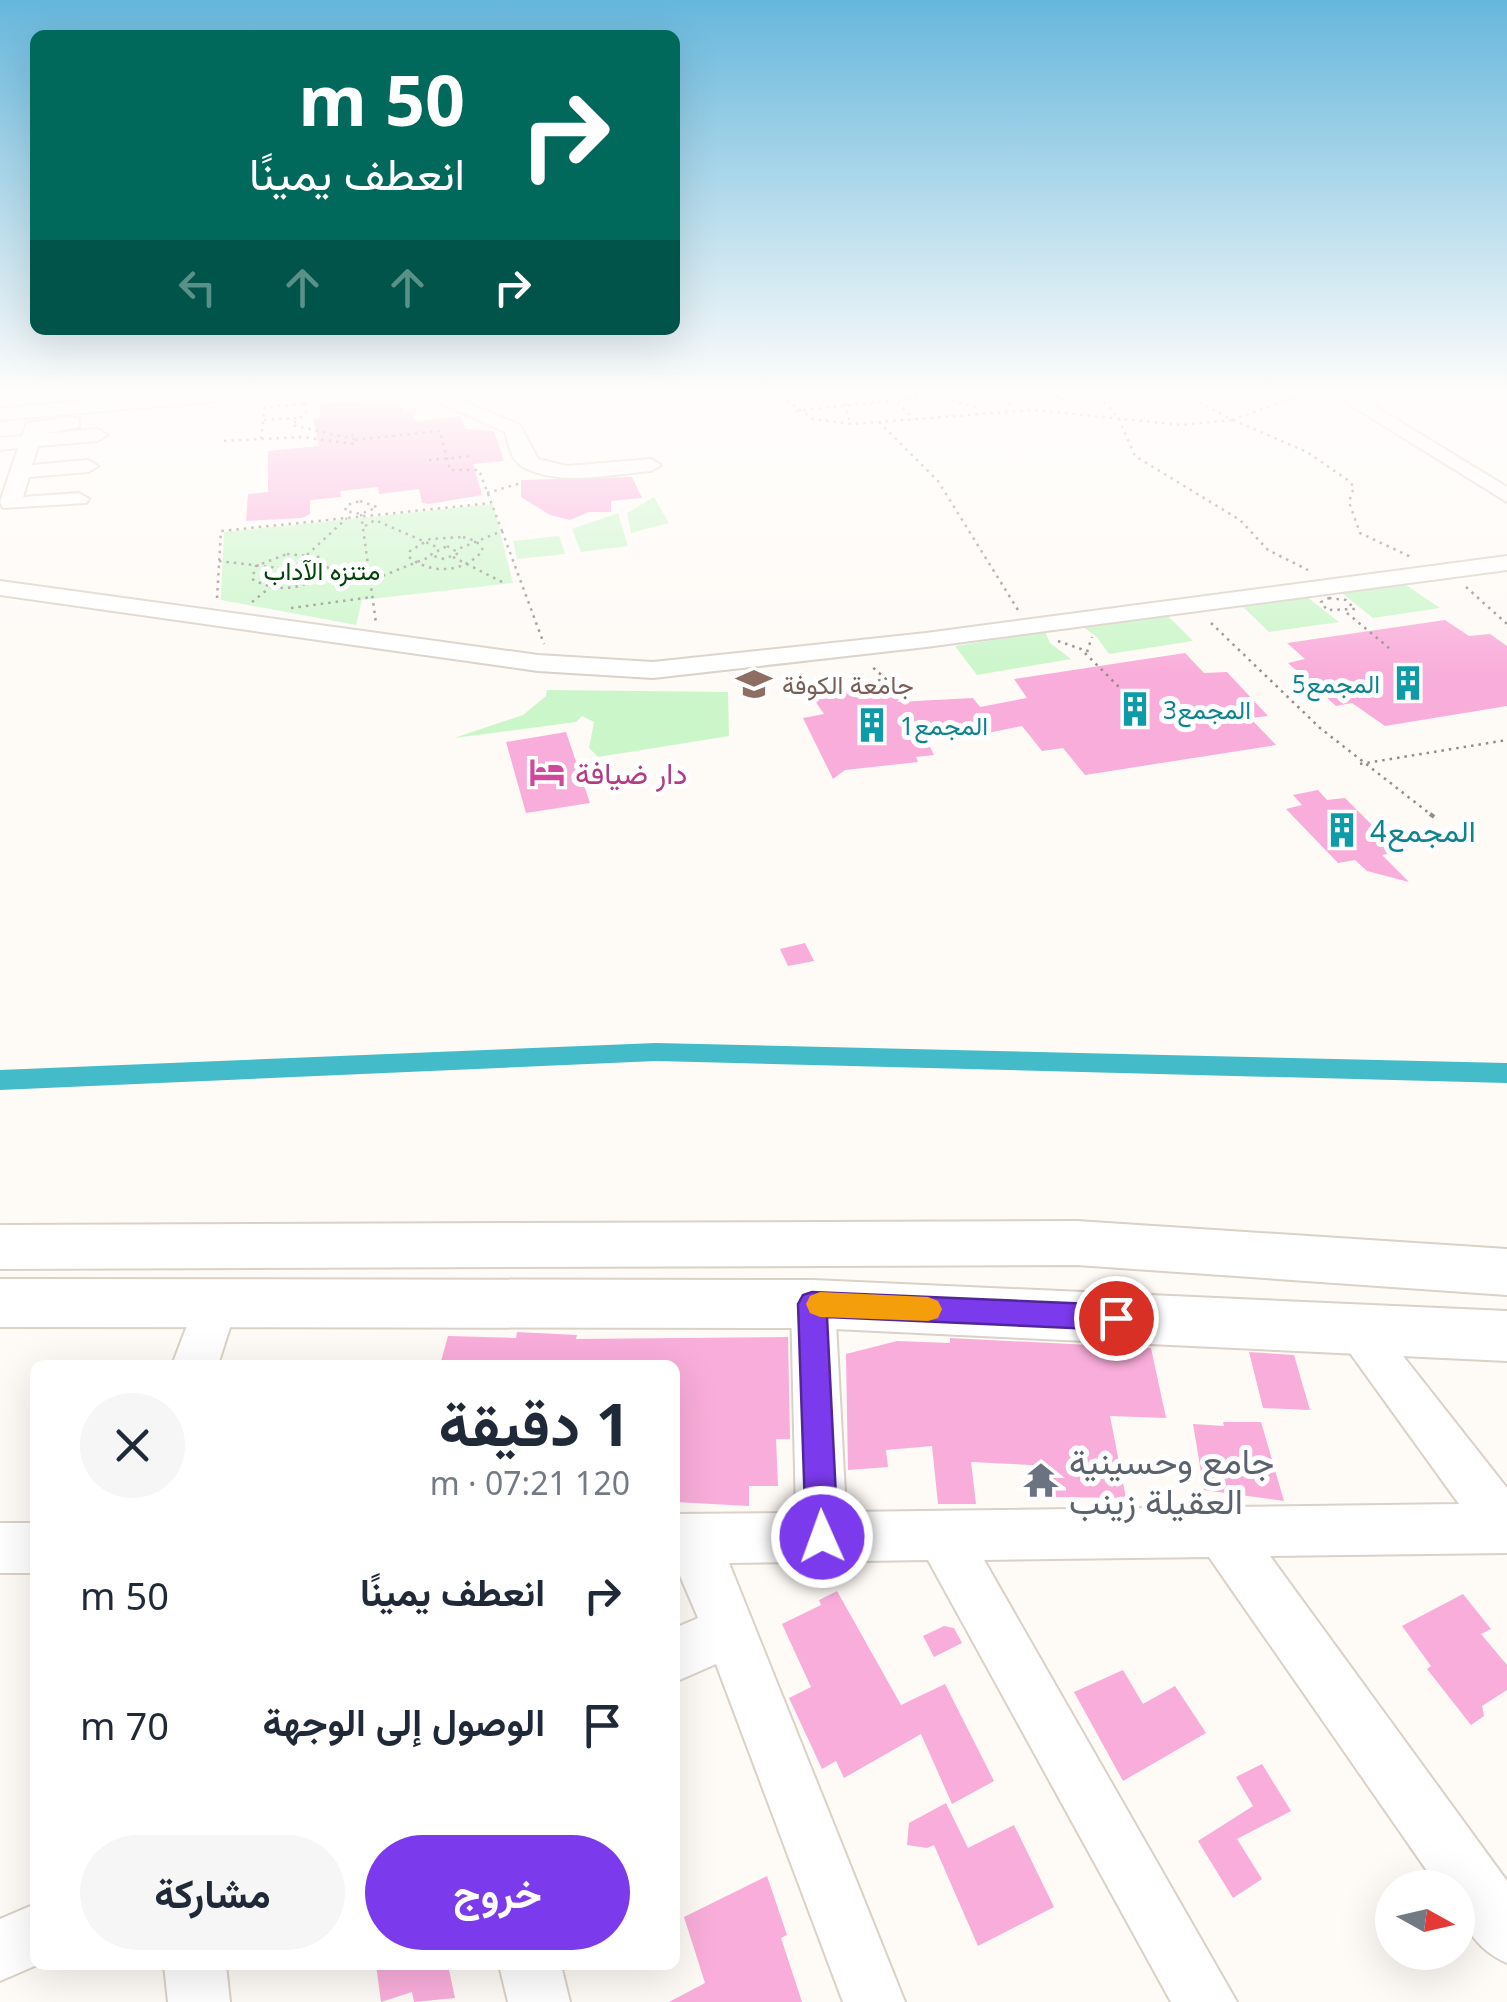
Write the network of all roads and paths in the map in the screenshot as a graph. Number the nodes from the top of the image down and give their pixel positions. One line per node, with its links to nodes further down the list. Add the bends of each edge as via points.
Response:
1 (486, 489): 6 (path)
2 (499, 489): 6 (path)
3 (943, 489): 45 (path)
4 (1190, 489): 34 (path, via 1240,520 1268,550)
5 (1353, 489): 28 (path, via 1354,522 1371,542)
6 (487, 493): 7 (path)
7 (490, 503): 8 (path); 13 (path)
8 (382, 514): 9 (path); 11 (path)
9 (361, 515): 9 (path, via 344,509 360,498 377,507); 10 (path); 11 (path); 12 (path)
10 (348, 518): 18 (path); 21 (path, via 221,531)
11 (375, 520): 12 (path); 14 (path)
12 (363, 526): 32 (path)
13 (502, 531): 15 (path); 48 (path)
14 (424, 541): 15 (path); 16 (path); 23 (path, via 410,550)
15 (476, 541): 17 (path); 24 (path, via 482,553)
16 (438, 547): 17 (path); 19 (path)
17 (458, 549): 20 (path)
18 (308, 554): 25 (path); 26 (path); 30 (path, via 327,562)
19 (432, 556): 20 (path); 23 (path)
20 (453, 557): 24 (path)
21 (219, 561): 26 (path); 38 (path, via 216,600)
22 (1507, 563): 28 (street)
23 (414, 564): 24 (path); 32 (path)
24 (468, 564): 33 (path)
25 (296, 565): 27 (path); 29 (path)
26 (256, 566): 27 (path); 35 (path, via 252,579)
27 (280, 568): 31 (path, via 276,572)
28 (1451, 571): 34 (street); 43 (path)
29 (302, 572): 30 (path); 31 (path)
30 (324, 575): 32 (path); 35 (path)
31 (283, 576): 35 (path)
32 (370, 581): 37 (path)
33 (506, 584)
34 (1333, 586): 39 (street)
35 (270, 587): 40 (path)
36 (0, 588): 45 (street, via 605,669 717,665)
37 (372, 597): 41 (path); 44 (path)
38 (232, 603)
39 (1194, 605): 45 (street); 53 (path)
40 (247, 607)
41 (284, 609)
42 (1347, 613): 47 (path)
43 (1507, 624)
44 (376, 627)
45 (1031, 627)
46 (1058, 633): 51 (path, via 1061,644 1081,649)
47 (1389, 648)
48 (548, 655)
49 (865, 656): 50 (path, via 886,679)
50 (856, 685)
51 (1119, 686)
52 (1507, 740): 53 (path)
53 (1360, 764): 54 (path)
54 (1440, 821)
55 (749, 1244): 56 (main road); 57 (main road); 61 (main road, via 767,1268 765,1287)
56 (850, 1244): 58 (main road, via 1077,1243); 62 (main road, via 828,1250 816,1266)
57 (0, 1247)
58 (1507, 1272)
59 (216, 1302): 60 (main road); 61 (main road); 65 (street)
60 (0, 1303)
61 (752, 1303): 62 (main road)
62 (825, 1305): 63 (main road); 69 (street)
63 (1354, 1328): 64 (main road); 66 (street)
64 (1507, 1336)
65 (198, 1360)
66 (1507, 1528): 67 (street)
67 (1222, 1532): 68 (street); 75 (street)
68 (942, 1536): 69 (street); 83 (street)
69 (822, 1537): 70 (street)
70 (684, 1539): 73 (street)
71 (0, 1548): 72 (street)
72 (30, 1548)
73 (729, 1631): 74 (street); 82 (street)
74 (680, 1654)
75 (1507, 1932)
76 (30, 1937): 77 (street)
77 (0, 1950)
78 (196, 1970): 80 (street)
79 (531, 1970): 81 (street)
80 (199, 2002)
81 (539, 2002)
82 (874, 2002)
83 (1206, 2002)

